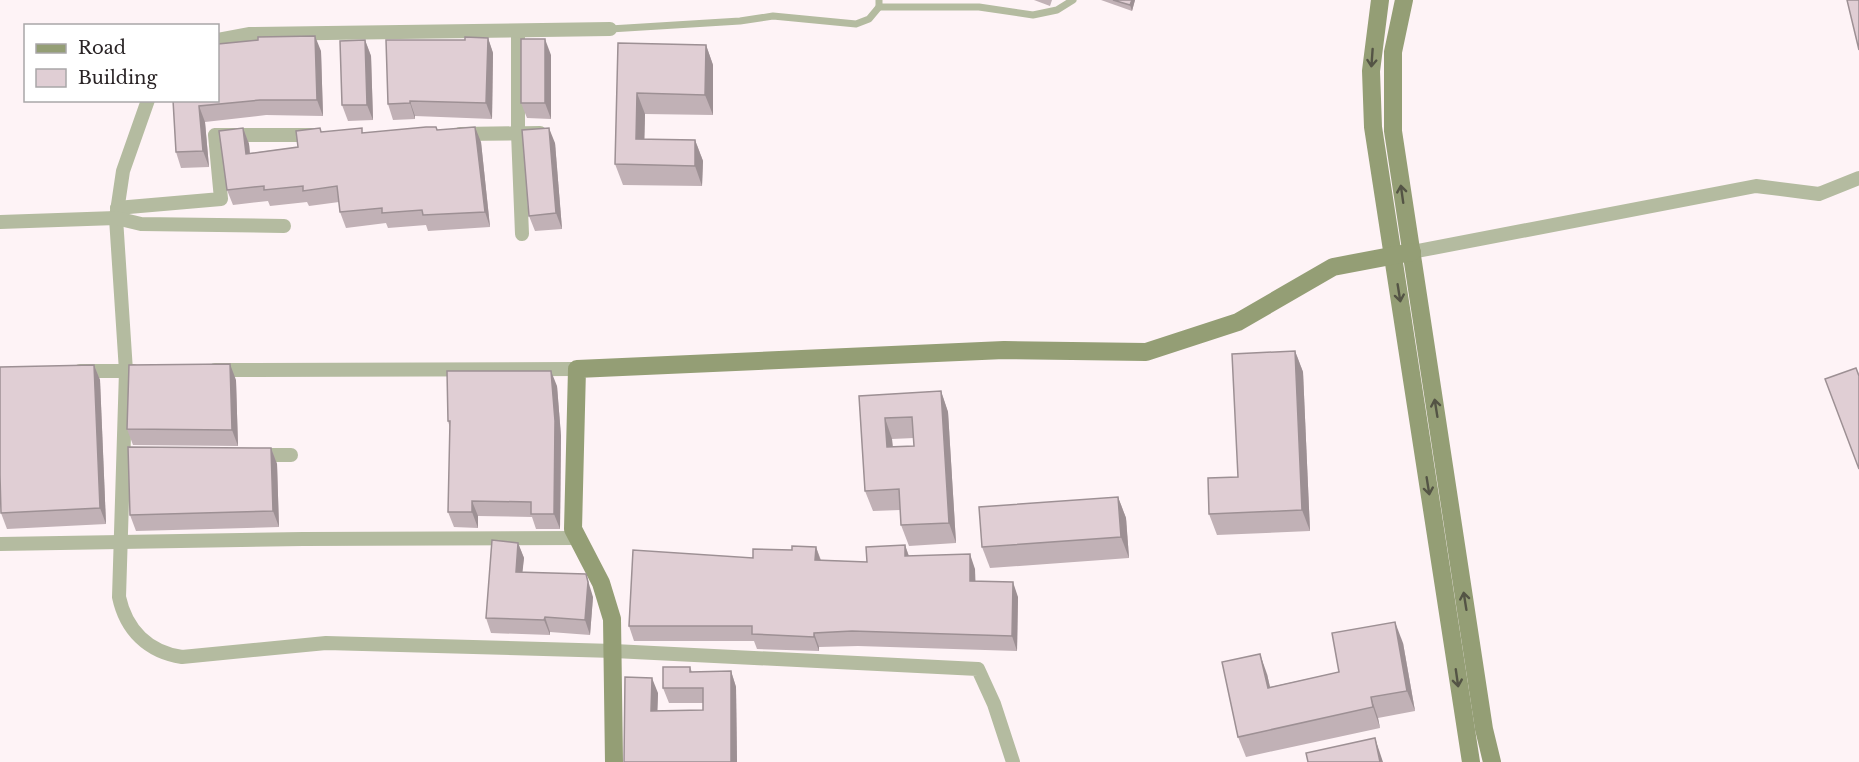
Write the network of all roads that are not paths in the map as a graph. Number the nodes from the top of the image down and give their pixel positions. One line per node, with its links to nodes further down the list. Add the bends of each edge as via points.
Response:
1 (1073, 0): 4 (lane, via 1050,13 1034,15 979,7)
2 (1380, 0): 19 (main road, one-way to 19, via 1373,43 1371,99)
3 (1404, 0): 18 (main road, one-way to 3, via 1391,105 1393,52)
4 (879, 3): 5 (lane, via 869,19 856,24 773,16)
5 (610, 29): 6 (street)
6 (518, 32): 7 (street, via 250,34); 9 (street)
7 (219, 40)
8 (147, 102): 14 (street, via 123,171)
9 (518, 133): 10 (street); 11 (street); 17 (street)
10 (550, 133)
11 (450, 134)
12 (322, 135): 14 (street, via 215,135 221,199)
13 (1859, 178): 18 (street, via 1819,194 1756,186)
14 (117, 213): 15 (street); 16 (street, via 141,224); 23 (street)
15 (0, 222)
16 (284, 226)
17 (522, 234)
18 (1412, 252): 19 (main road); 34 (main road, one-way to 18)
19 (1393, 256): 20 (main road, via 1333,267 1238,322 1146,352 1004,350); 33 (main road, one-way to 33)
20 (577, 369): 21 (street); 27 (main road, via 573,529)
21 (196, 370)
22 (69, 371): 23 (street)
23 (126, 371): 24 (street); 29 (street, via 129,454)
24 (149, 371)
25 (243, 454): 26 (street)
26 (291, 455)
27 (578, 538): 29 (street, via 303,538); 30 (main road, via 601,583 612,619)
28 (0, 544): 29 (street)
29 (121, 544): 30 (street, via 119,597 125,617 144,642 171,655 192,657 326,643)
30 (614, 651): 31 (main road); 32 (street, via 978,669)
31 (614, 762)
32 (1013, 762)
33 (1471, 762)
34 (1492, 762)

